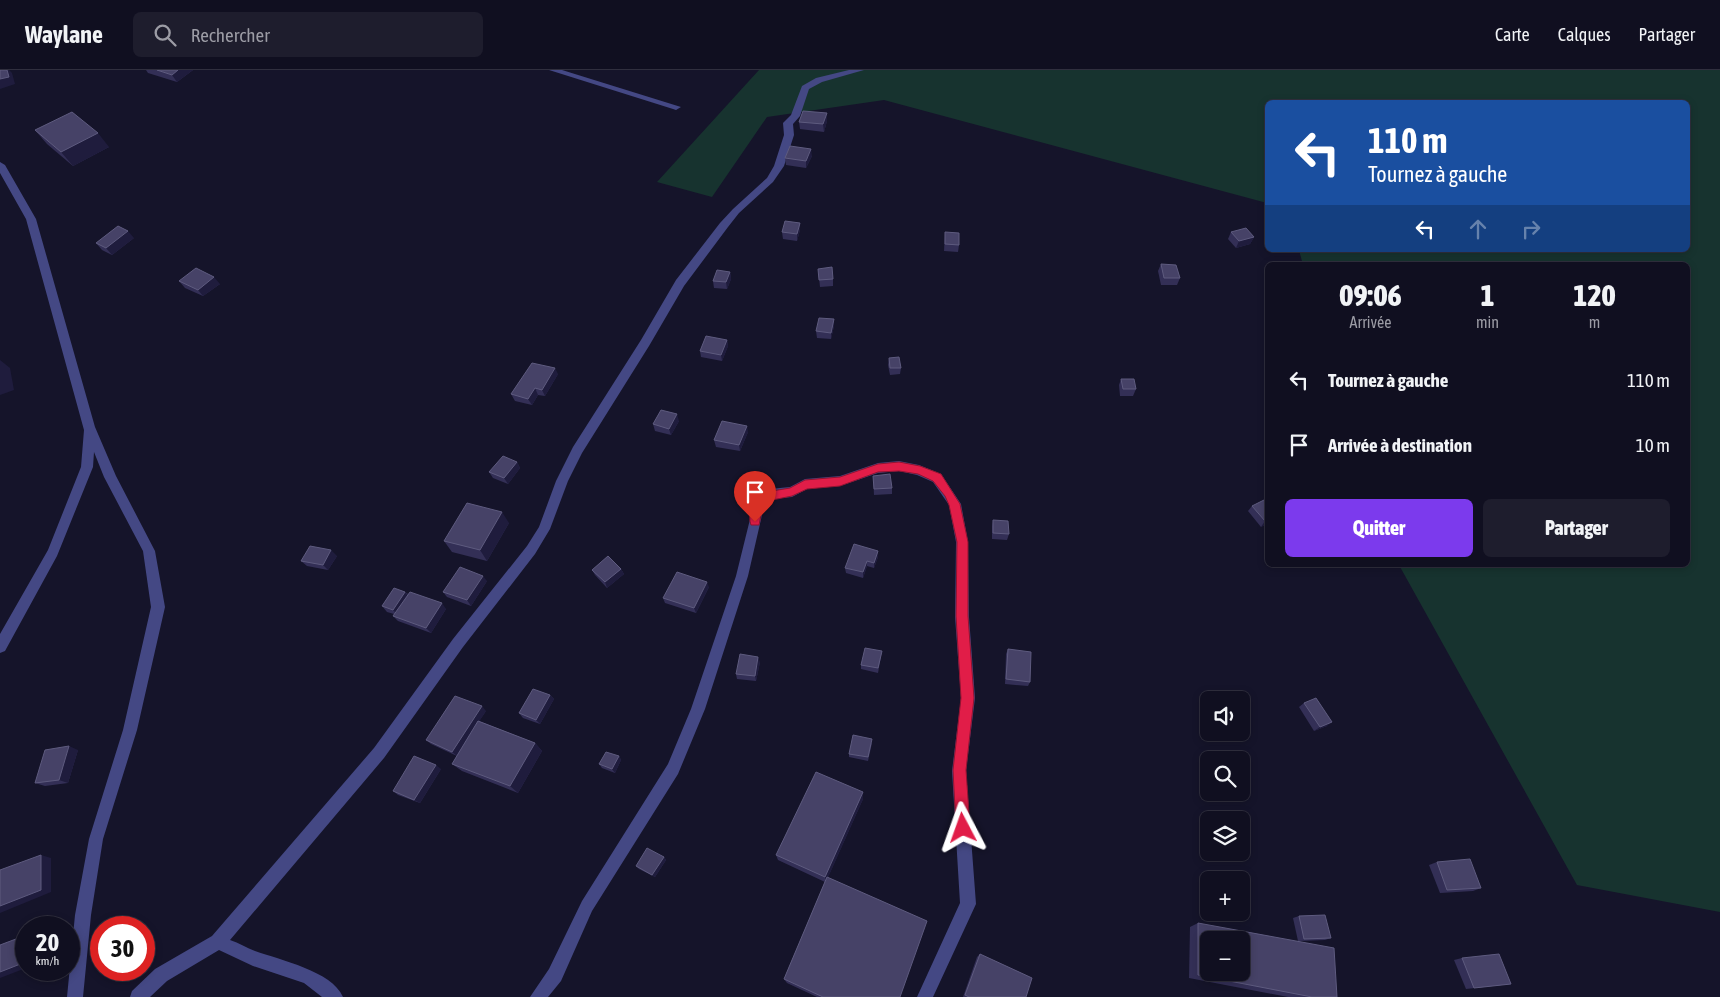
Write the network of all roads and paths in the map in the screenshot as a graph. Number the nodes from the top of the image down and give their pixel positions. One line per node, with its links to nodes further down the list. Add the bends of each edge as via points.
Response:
1 (553, 70): 3 (street)
2 (860, 70): 7 (street, via 818,80 805,88 795,116 788,123 789,136 781,162 770,180 730,218 680,283 577,450 544,528 531,550 458,643 379,753)
3 (676, 107)
4 (0, 165): 5 (street, via 31,219)
5 (89, 426): 6 (street, via 88,467 52,552); 8 (street, via 110,477 149,552 158,607 130,730 96,839 83,914)
6 (0, 647)
7 (218, 942): 9 (street, via 161,975); 10 (street, via 252,958 309,977)
8 (75, 997)
9 (138, 997)
10 (335, 997)
11 (538, 997): 12 (street, via 555,975 587,906 673,769 698,709 745,567 760,499 770,494 792,492 805,484 840,481 878,468 899,466 920,470 937,478 955,504 962,542 962,616 968,698 960,770 968,904)
12 (926, 997)

